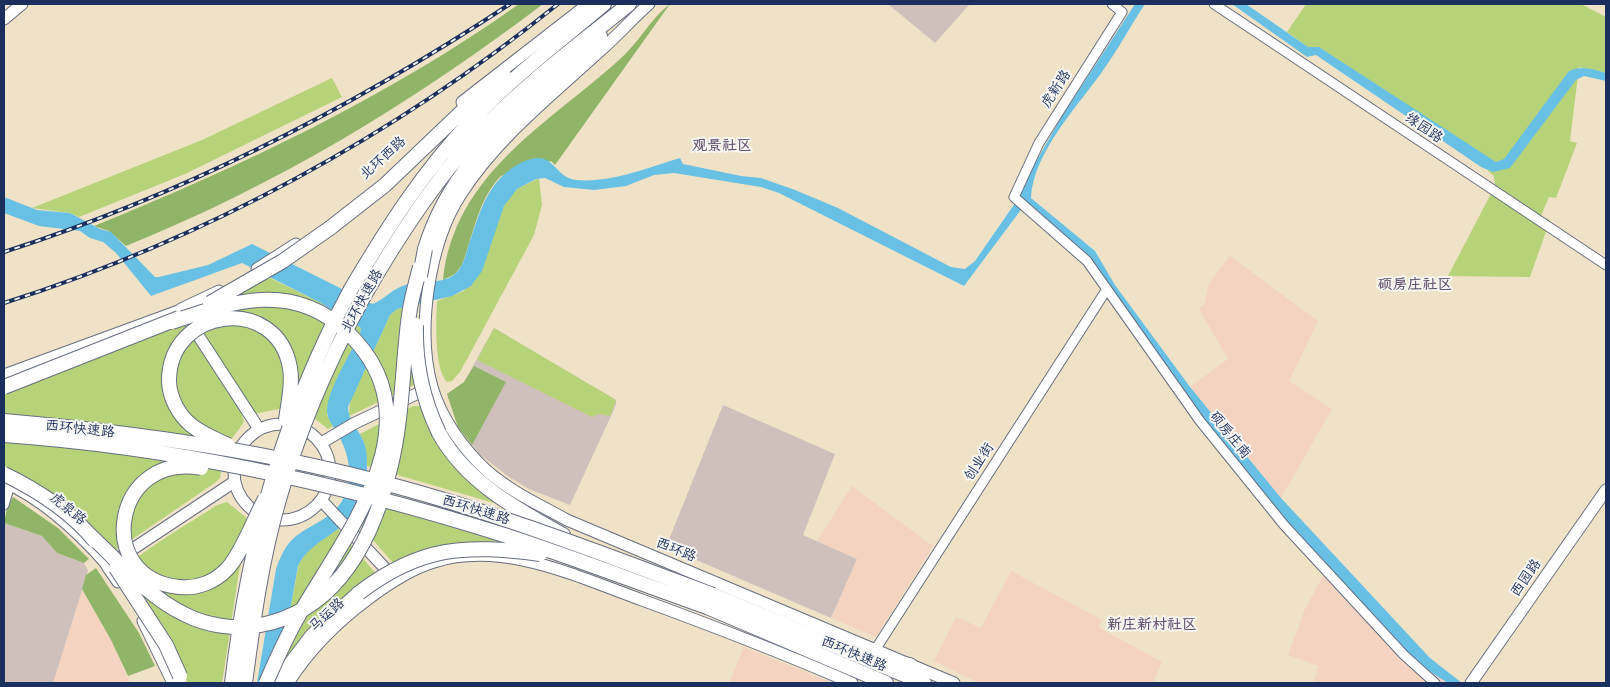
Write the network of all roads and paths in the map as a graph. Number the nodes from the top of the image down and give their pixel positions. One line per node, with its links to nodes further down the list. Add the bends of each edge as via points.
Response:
1 (20, 4): 8 (main road)
2 (588, 4): 14 (main road, 北环西路, via 467,98 361,197 252,272)
3 (604, 4): 9 (highway, 北环快速路)
4 (630, 4): 12 (highway, bridge, via 586,52 506,124 466,169 442,205 425,249); 48 (highway, 北环快速路, bridge, via 532,84 474,138 415,213 364,296 314,399 278,504 260,582)
5 (649, 4): 12 (main road, via 527,116 471,179 451,211)
6 (1112, 4): 10 (street, 虎新路, via 1122,12 1039,143)
7 (1214, 4): 11 (street, 缘园路)
8 (6, 11)
9 (560, 41): 15 (highway, bridge, via 472,102 385,185 330,228 244,285); 22 (highway, 北环快速路, bridge, via 481,111 402,206 351,288 318,353)
10 (1015, 198): 13 (street, 硕房庄南, via 1088,261)
11 (1606, 265)
12 (425, 272): 17 (main road, via 426,346); 31 (highway, bridge, via 409,314 397,429 388,478 362,547 342,577 320,599 289,617 258,626 234,627 201,621 158,597); 33 (highway, bridge, via 416,316 417,358 426,400 442,438 462,465 484,486)
13 (1107, 289): 40 (street, 创业街); 56 (street, 硕房庄南, via 1200,421 1284,525 1404,655)
14 (181, 309): 16 (street); 20 (main road)
15 (172, 322): 18 (highway, bridge); 49 (highway, bridge, via 248,300 277,300 303,305 331,318 360,346 373,367 383,397 385,443 370,494 351,532 296,620)
16 (4, 374)
17 (432, 386): 23 (main road); 32 (main road, 西环路, via 455,434 487,470 537,504)
18 (4, 388)
19 (4, 421): 24 (highway, 西环快速路, bridge, via 128,434)
20 (259, 429): 23 (main road, via 279,423 293,424); 26 (main road, via 238,451)
21 (4, 435): 35 (highway, 西环快速路, bridge, via 126,448 279,476 397,504)
22 (283, 442): 24 (highway, bridge, via 291,380 283,347 271,332 254,322 236,318 214,320 194,330 178,349 170,373 171,393 191,425); 28 (highway, 北环快速路, bridge)
23 (321, 443): 29 (main road, via 330,469)
24 (240, 451): 33 (highway, 西环快速路, bridge, via 405,488)
25 (6, 480): 30 (street); 31 (highway, bridge, via 43,496); 36 (street, 虎泉路, via 62,521)
26 (234, 482): 29 (main road, via 238,494 250,508 272,519 302,516); 36 (main road)
27 (1606, 490): 57 (main road, 西园路)
28 (265, 499): 34 (highway, bridge, via 234,561 208,583 183,588 162,583 140,569 127,548 123,520 136,490 157,473 186,467 320,493 437,522); 47 (highway, 北环快速路, bridge, via 247,579)
29 (324, 503): 37 (main road)
30 (4, 505)
31 (89, 534): 46 (highway, bridge, via 156,629)
32 (623, 544): 38 (main road); 40 (main road, 西环路)
33 (581, 545): 39 (highway, 西环快速路, bridge)
34 (553, 556): 35 (highway, bridge); 50 (highway, bridge, via 471,548 431,555 395,569 359,593 319,628)
35 (574, 559): 39 (highway, 西环快速路, bridge)
36 (107, 566): 45 (main road, via 148,630)
37 (396, 580): 38 (main road, via 434,562 477,556 528,562); 44 (main road, 马运路, via 331,630)
38 (607, 588): 51 (main road, via 728,631)
39 (710, 601): 41 (highway, 西环快速路); 42 (highway, 西环快速路)
40 (875, 650): 43 (main road, 西环路)
41 (856, 654): 43 (highway); 54 (highway, 西环快速路)
42 (834, 661): 52 (highway); 53 (highway, 西环快速路)
43 (910, 665): 55 (main road, 西环路)
44 (289, 682)
45 (173, 683)
46 (182, 683)
47 (232, 683)
48 (246, 683)
49 (266, 683)
50 (276, 683)
51 (852, 683)
52 (867, 683)
53 (886, 683)
54 (924, 683)
55 (954, 683)
56 (1435, 683)
57 (1471, 683)

